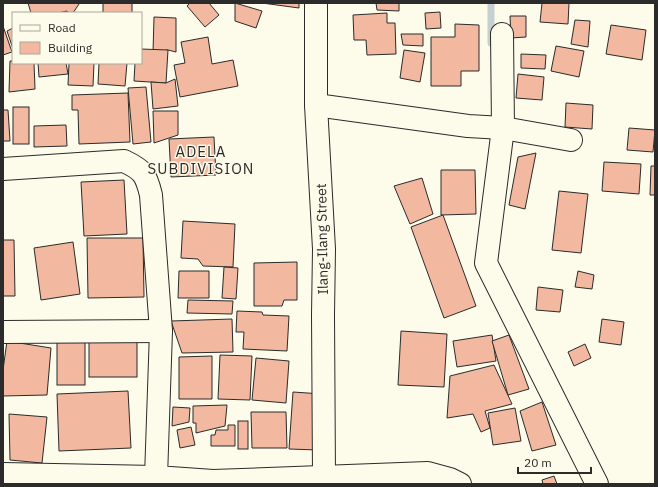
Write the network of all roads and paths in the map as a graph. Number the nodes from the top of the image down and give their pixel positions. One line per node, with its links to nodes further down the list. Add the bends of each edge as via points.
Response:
1 (316, 3): 3 (street, Ilang-Ilang Street)
2 (502, 34): 4 (street)
3 (316, 105): 4 (street, via 468,126); 10 (street, Ilang-Ilang Street, via 324,249)
4 (502, 128): 5 (street); 13 (street, via 486,263)
5 (571, 140)
6 (3, 169): 7 (street, via 124,161 138,168 147,177 151,195)
7 (161, 331): 8 (street); 11 (street)
8 (3, 332)
9 (3, 474): 11 (street)
10 (324, 476): 11 (street, via 213,481); 12 (street, via 428,472 450,478)
11 (156, 477)
12 (460, 484)
13 (597, 484)

